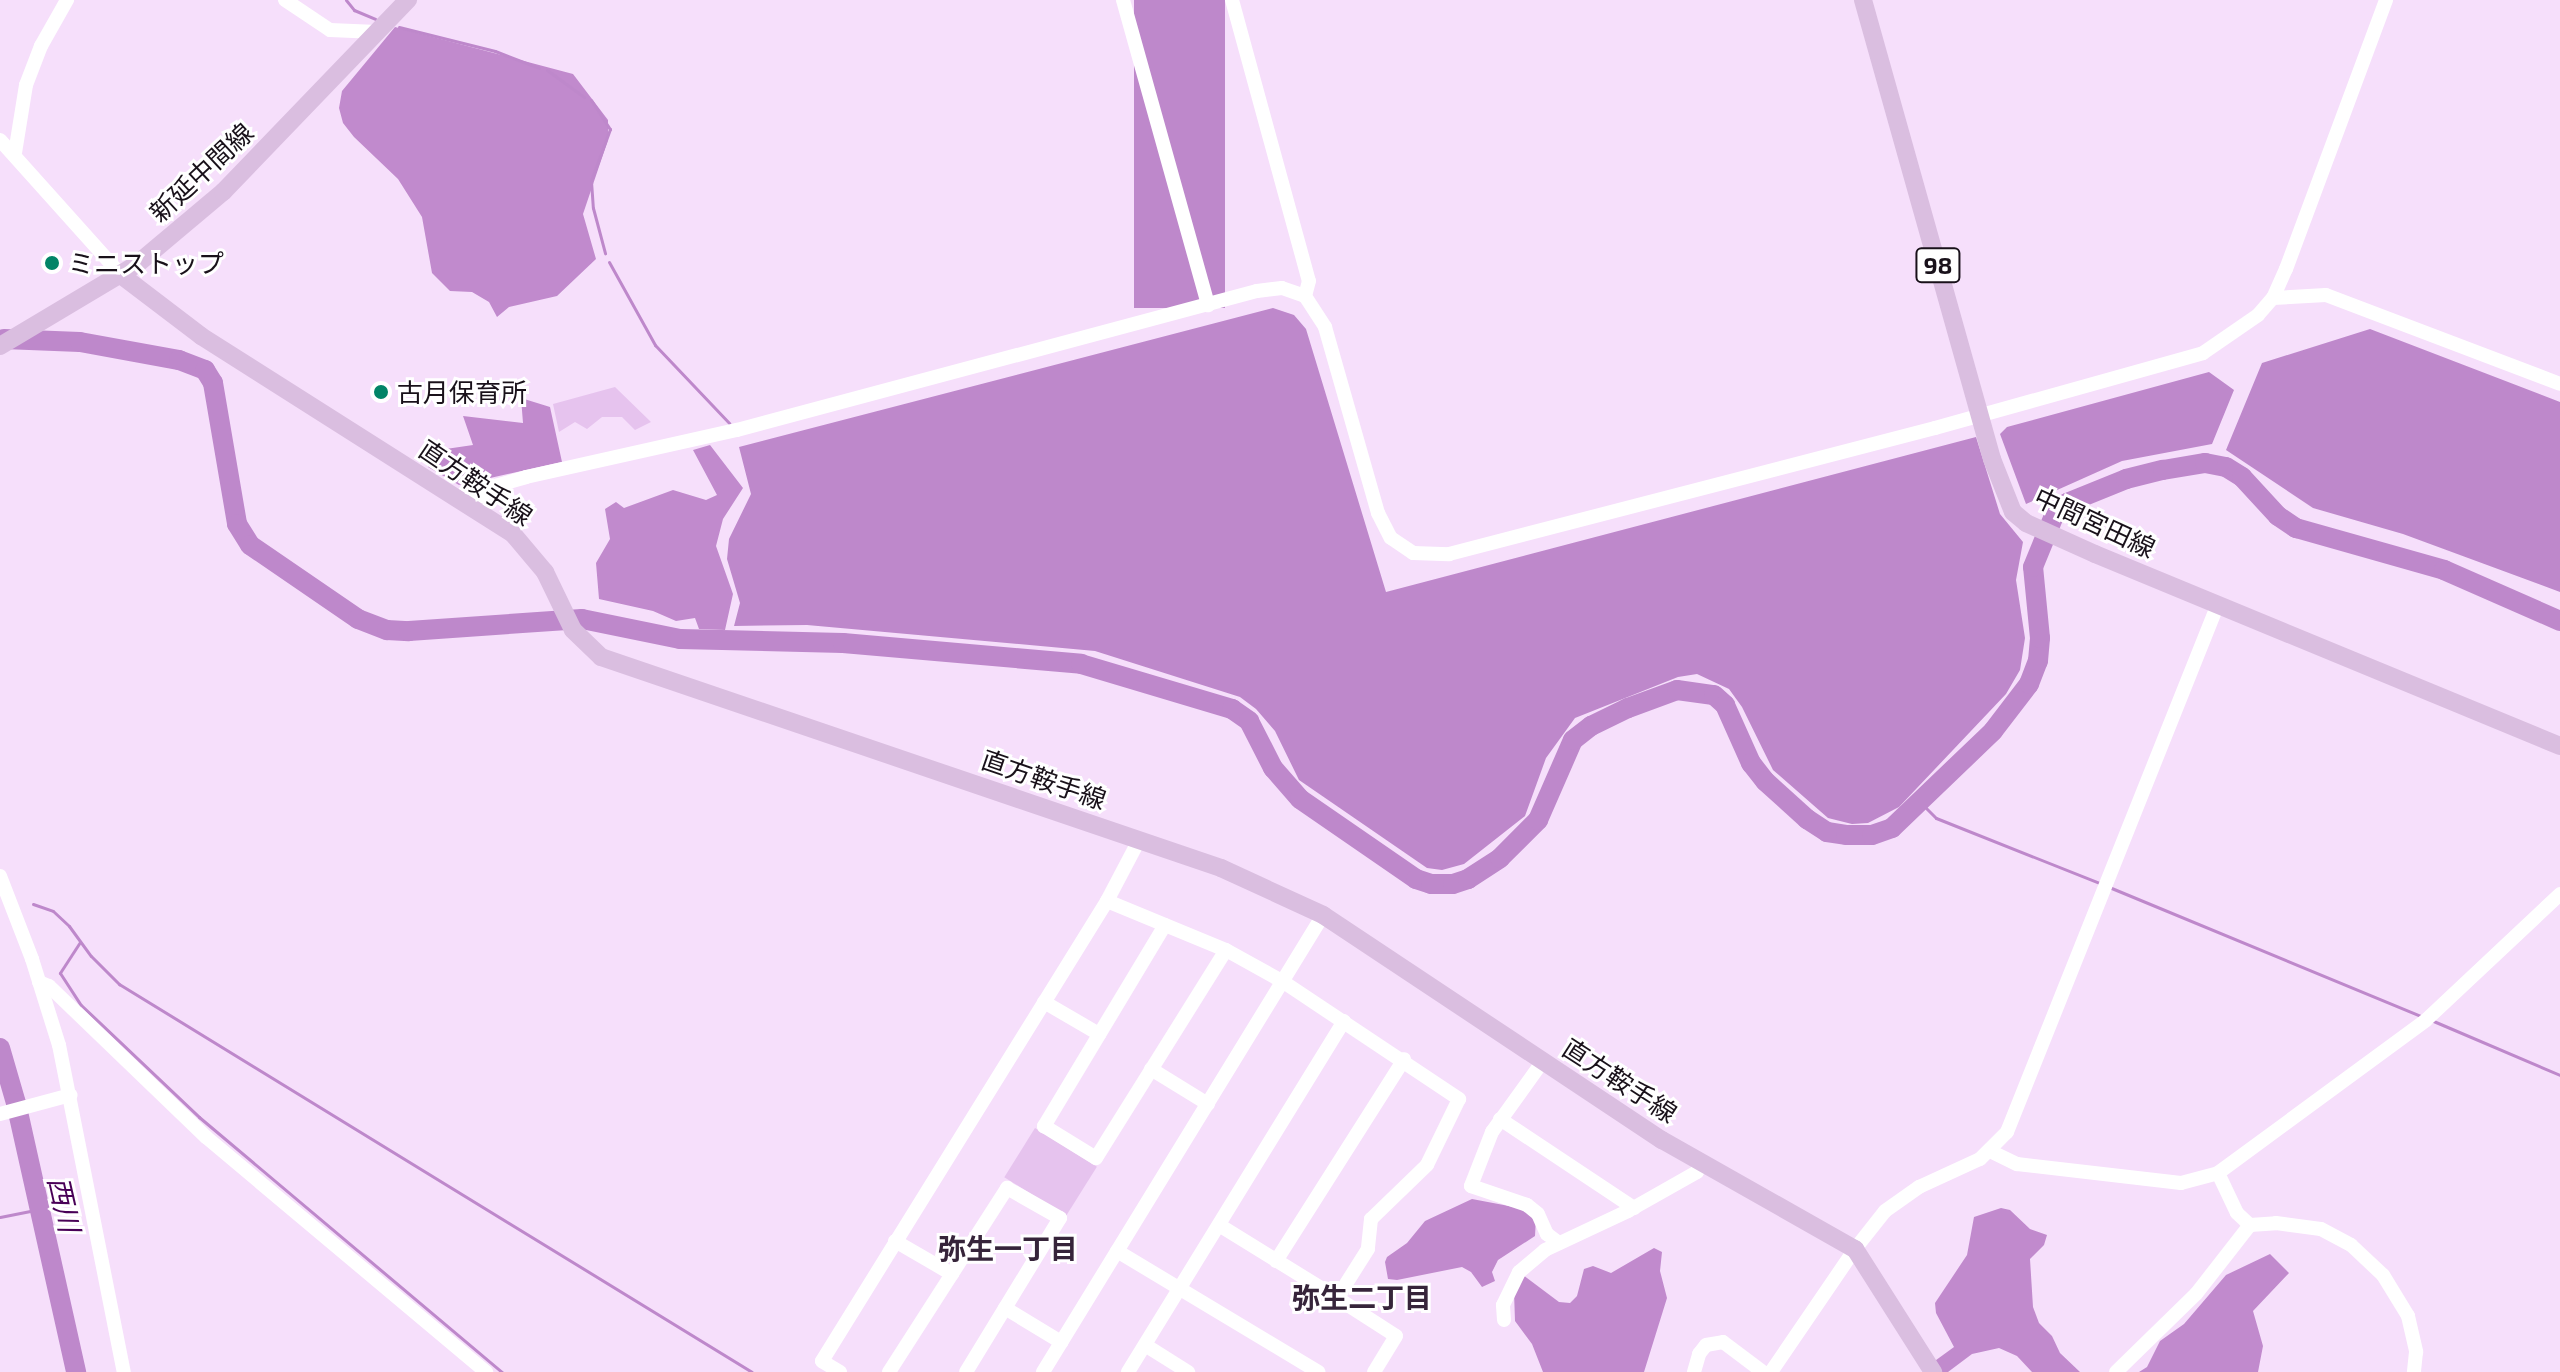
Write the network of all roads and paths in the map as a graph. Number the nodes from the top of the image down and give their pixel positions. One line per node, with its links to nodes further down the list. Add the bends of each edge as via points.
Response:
1 (67, 0): 10 (street, via 26,85)
2 (285, 0): 8 (street, via 330,30)
3 (408, 0): 8 (main road, 新延中間線)
4 (1123, 0): 14 (street)
5 (1232, 0): 12 (street, via 1309,281)
6 (1863, 0): 17 (main road, 中間宮田線 / 98)
7 (2386, 0): 13 (street)
8 (377, 32): 11 (main road, 新延中間線, via 223,192)
9 (0, 140): 10 (street)
10 (15, 153): 11 (street)
11 (121, 275): 15 (main road, 新延中間線); 18 (main road, 直方鞍手線, via 201,336)
12 (1305, 296): 14 (street, via 1282,288); 17 (street, via 1325,327 1378,513 1391,538 1404,549 1425,555 1449,554)
13 (2273, 298): 16 (street, via 2326,295); 17 (street, via 2258,315 2203,353)
14 (1208, 305): 18 (street, via 737,430 526,477 495,486)
15 (0, 346)
16 (2560, 384)
17 (1979, 415): 19 (main road, 中間宮田線 / 98, via 2003,493 2026,523)
18 (469, 504): 21 (main road, 直方鞍手線, via 534,555 573,630 601,657)
19 (2218, 604): 20 (main road, 中間宮田線 / 98); 40 (street, via 2007,1132)
20 (2560, 746)
21 (1139, 840): 24 (street); 25 (main road, 直方鞍手線, via 1221,868)
22 (0, 876): 29 (street)
23 (2560, 894): 42 (street, via 2429,1018)
24 (1107, 901): 26 (street); 30 (street)
25 (1323, 915): 28 (street); 34 (main road, 直方鞍手線)
26 (1165, 925): 27 (street); 32 (street)
27 (1226, 950): 28 (street); 35 (street)
28 (1282, 981): 31 (street); 37 (street)
29 (39, 982): 36 (street); 59 (street, via 206,1137)
30 (1044, 1002): 32 (street); 46 (street)
31 (1344, 1021): 33 (street); 44 (street)
32 (1099, 1034): 35 (street, via 1044,1126 1096,1158)
33 (1404, 1059): 50 (street); 53 (street, via 1459,1099 1427,1165 1371,1219 1368,1249)
34 (1543, 1061): 39 (street); 41 (main road, 直方鞍手線)
35 (1151, 1069): 37 (street)
36 (68, 1095): 38 (street); 58 (street)
37 (1208, 1104): 49 (street)
38 (0, 1114)
39 (1500, 1119): 43 (street); 47 (street, via 1471,1186 1527,1205)
40 (1990, 1151): 42 (street, via 2027,1166 2181,1183); 48 (street, via 1901,1198)
41 (1701, 1161): 43 (street, via 1697,1172); 48 (main road, 直方鞍手線)
42 (2218, 1173): 45 (street, via 2237,1213)
43 (1634, 1208): 47 (street)
44 (1219, 1225): 50 (street); 52 (street)
45 (2250, 1225): 72 (street, via 2196,1294); 73 (street, via 2296,1224 2321,1229 2351,1245 2383,1275 2408,1316 2416,1352)
46 (895, 1241): 51 (street); 60 (street, via 822,1361)
47 (1559, 1243): 55 (street, via 1519,1272 1503,1305)
48 (1855, 1249): 70 (street); 71 (main road, 直方鞍手線)
49 (1117, 1251): 52 (street); 56 (street)
50 (1276, 1261): 53 (street)
51 (952, 1274): 54 (street, via 1007,1188 1060,1218); 61 (street)
52 (1180, 1289): 57 (street); 66 (street)
53 (1337, 1298): 67 (street, via 1396,1336)
54 (1005, 1308): 56 (street); 62 (street)
55 (1504, 1320)
56 (1061, 1342): 63 (street)
57 (1145, 1345): 64 (street); 65 (street)
58 (124, 1372)
59 (486, 1372)
60 (840, 1372)
61 (889, 1372)
62 (966, 1372)
63 (1043, 1372)
64 (1128, 1372)
65 (1188, 1372)
66 (1318, 1372)
67 (1374, 1372)
68 (1694, 1372): 69 (street, via 1706,1345 1723,1342)
69 (1763, 1372)
70 (1771, 1372)
71 (1933, 1372)
72 (2116, 1372)
73 (2414, 1372)

